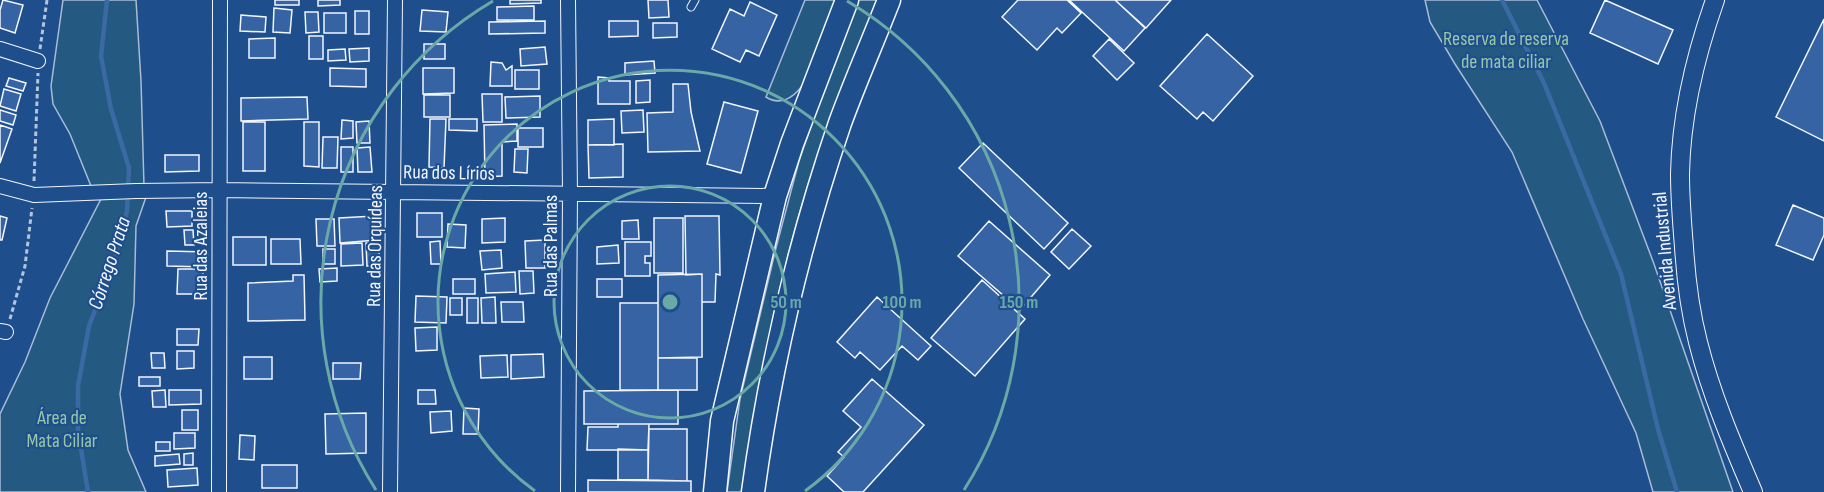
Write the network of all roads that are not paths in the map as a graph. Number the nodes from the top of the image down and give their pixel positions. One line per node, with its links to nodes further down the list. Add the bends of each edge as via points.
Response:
1 (220, 0): 10 (street, Rua das Azaleias)
2 (395, 0): 11 (street, Rua das Orquídeas)
3 (568, 0): 12 (street, Rua das Palmas)
4 (847, 0): 13 (highway)
5 (889, 0): 18 (highway, via 841,123 796,269 772,374)
6 (1715, 0): 19 (street, Avenida Industrial, via 1690,88 1682,148 1687,286 1703,362)
7 (0, 49): 8 (street)
8 (38, 61)
9 (0, 186): 10 (street, Rua dos Lírios, via 34,195)
10 (219, 190): 11 (street, Rua dos Lírios); 14 (street, Rua das Azaleias)
11 (394, 191): 12 (street, Rua dos Lírios); 15 (street, Rua das Orquídeas)
12 (570, 193): 13 (street, Rua dos Lírios); 16 (street, Rua das Palmas)
13 (775, 196): 17 (highway, via 724,412)
14 (219, 492)
15 (390, 492)
16 (568, 492)
17 (715, 492)
18 (753, 492)
19 (1753, 492)

